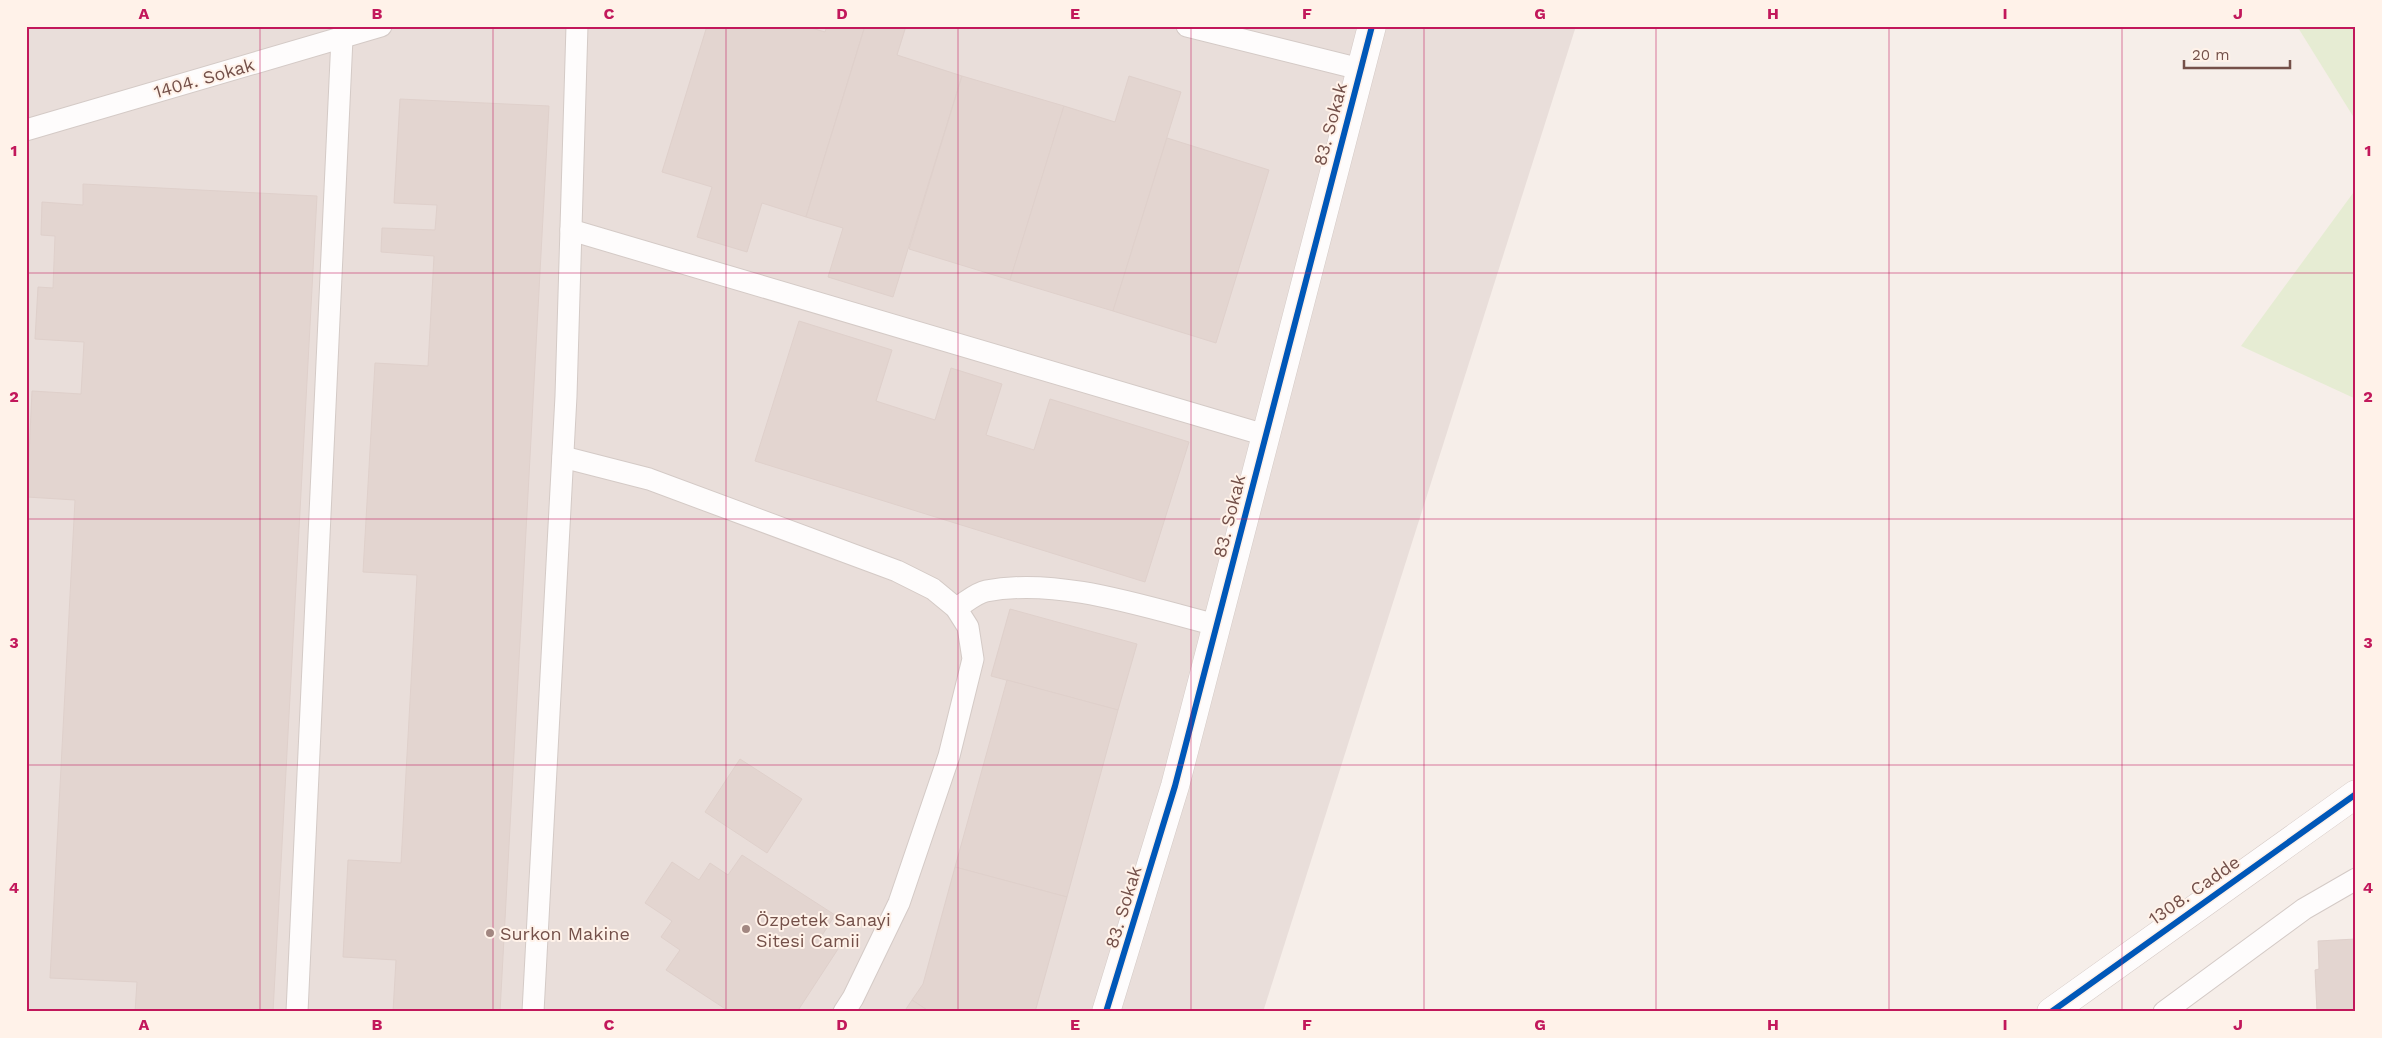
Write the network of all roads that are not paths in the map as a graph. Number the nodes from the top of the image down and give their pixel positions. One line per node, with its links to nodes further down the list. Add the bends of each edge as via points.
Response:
1 (381, 26): 5 (lane, 1404. Sokak)
2 (577, 26): 8 (lane)
3 (1187, 26): 6 (lane)
4 (1372, 26): 6 (street, 83. Sokak)
5 (342, 38): 7 (lane, 1404. Sokak); 15 (lane)
6 (1360, 69): 9 (street, 83. Sokak)
7 (26, 130)
8 (571, 230): 9 (lane); 10 (lane)
9 (1265, 435): 12 (street, 83. Sokak)
10 (563, 457): 11 (lane, via 649,479 897,571 933,589); 16 (lane)
11 (956, 608): 12 (lane, via 984,591 1056,589 1090,593); 17 (lane, via 968,627 973,659 949,756 899,903)
12 (1216, 625): 18 (street, 83. Sokak, via 1175,786)
13 (2356, 794): 19 (street, 1308. Cadde)
14 (2356, 878): 20 (lane, via 2304,909)
15 (297, 1012)
16 (533, 1012)
17 (844, 1012)
18 (1106, 1012)
19 (2051, 1012)
20 (2164, 1012)

